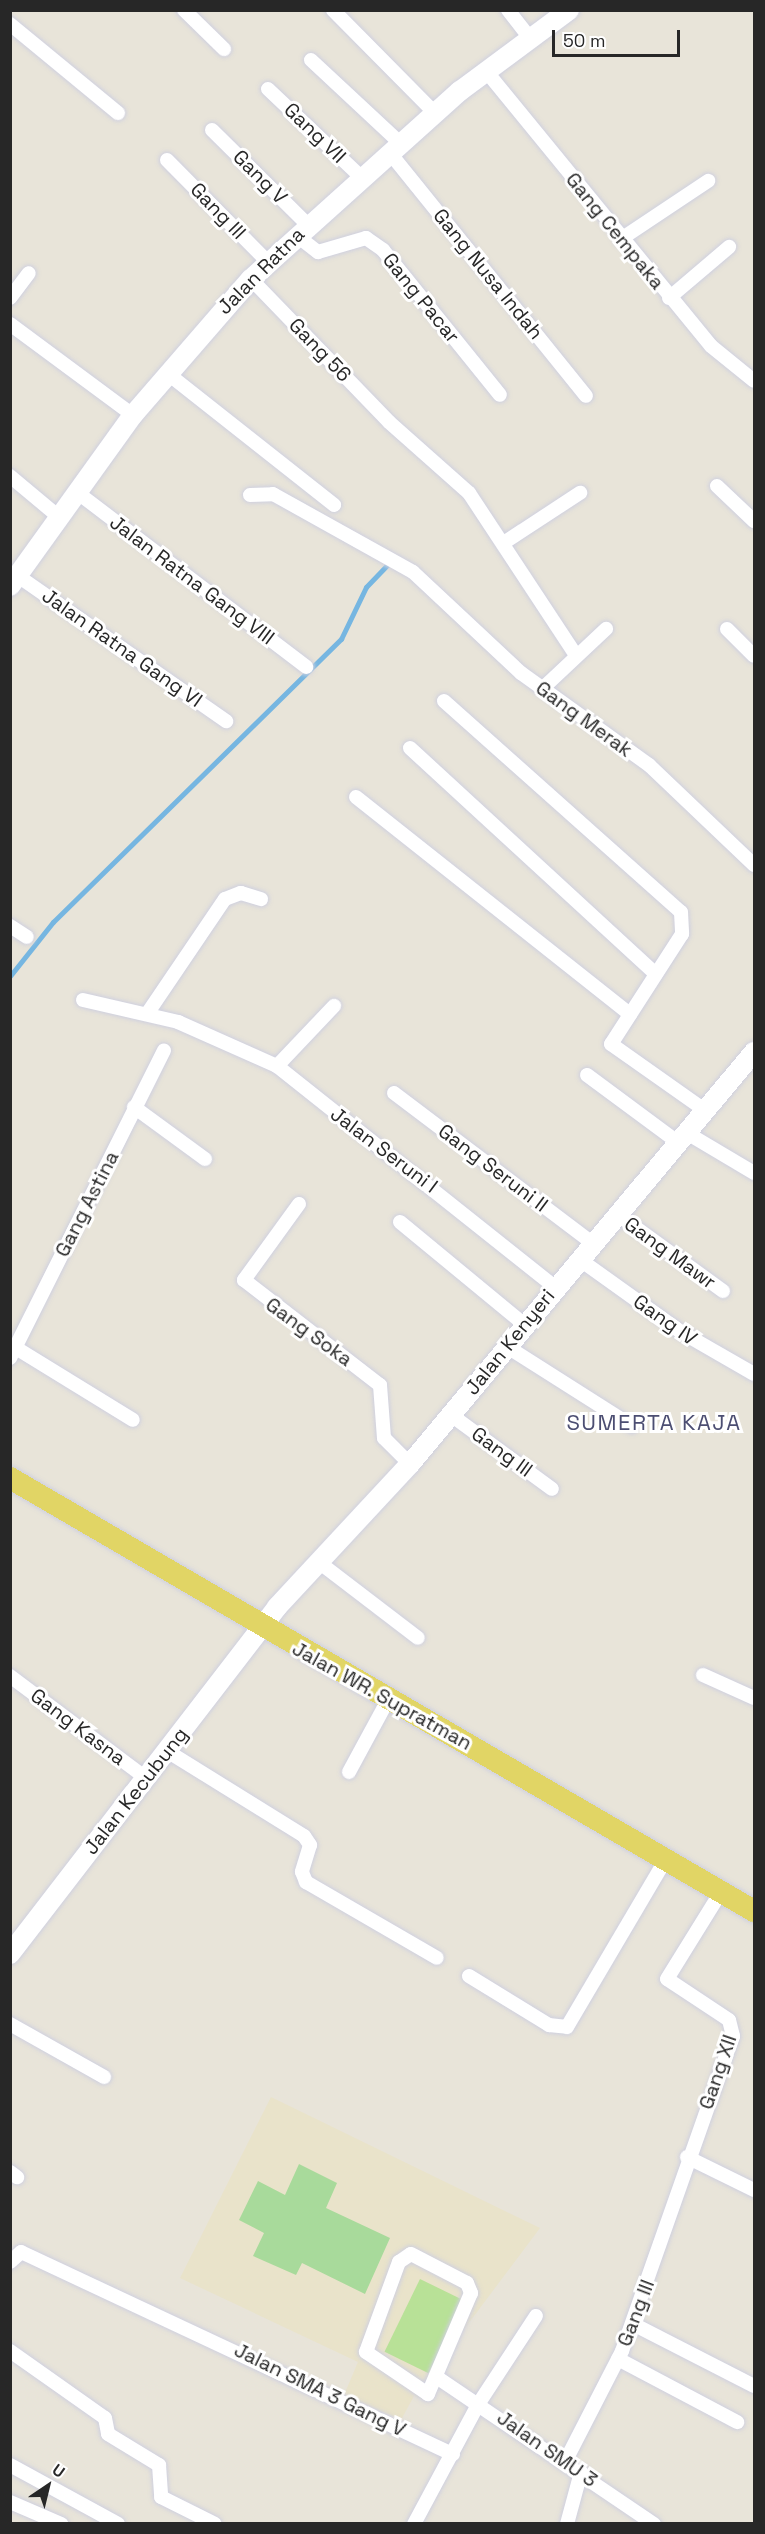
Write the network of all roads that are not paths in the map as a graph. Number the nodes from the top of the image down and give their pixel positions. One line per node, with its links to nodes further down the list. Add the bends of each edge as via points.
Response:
1 (184, 10): 7 (street)
2 (333, 10): 12 (street)
3 (508, 10): 6 (street)
4 (569, 10): 6 (street, Jalan Ratna)
5 (10, 24): 11 (street)
6 (531, 39): 9 (street, Jalan Ratna)
7 (224, 49)
8 (311, 60): 14 (street, Gang Nusa Indah)
9 (486, 71): 12 (street, Jalan Ratna); 19 (street, Gang Cempaka)
10 (268, 89): 16 (street, Gang VII)
11 (118, 113)
12 (435, 113): 14 (street, Jalan Ratna)
13 (212, 130): 18 (street, Gang V)
14 (395, 148): 16 (street, Jalan Ratna); 30 (street, Gang Nusa Indah)
15 (167, 160): 21 (street, Gang III)
16 (362, 178): 18 (street, Jalan Ratna)
17 (708, 181): 19 (street)
18 (302, 230): 21 (street, Jalan Ratna); 29 (street, Gang Pacar, via 318,252 366,238 383,250)
19 (621, 239): 25 (street, Gang Cempaka)
20 (729, 247): 25 (street)
21 (268, 262): 23 (street, Jalan Ratna)
22 (29, 273): 24 (street)
23 (251, 279): 27 (street, Jalan Ratna); 40 (street, Gang 56, via 389,422 469,493)
24 (10, 298)
25 (669, 298): 28 (street, Gang Cempaka, via 711,346)
26 (10, 324): 31 (street)
27 (167, 373): 31 (street, Jalan Ratna); 37 (street)
28 (754, 381)
29 (500, 395)
30 (586, 396)
31 (133, 415): 34 (street, Jalan Ratna)
32 (10, 476): 38 (street)
33 (717, 486): 39 (street)
34 (78, 493): 38 (street, Jalan Ratna); 46 (street, Jalan Ratna Gang VIII)
35 (580, 493): 40 (street)
36 (250, 495): 47 (street, Gang Merak, via 273,494 413,572)
37 (334, 504)
38 (59, 517): 41 (street, Jalan Ratna)
39 (754, 520)
40 (505, 542): 44 (street, Gang 56)
41 (14, 581): 49 (street, Jalan Ratna Gang VI)
42 (727, 628): 45 (street)
43 (606, 629): 44 (street)
44 (576, 655): 47 (street)
45 (754, 656)
46 (306, 667)
47 (542, 689): 52 (street, Gang Merak, via 649,765)
48 (444, 701): 56 (street, via 681,912 685,927)
49 (226, 721)
50 (410, 748): 56 (street)
51 (356, 797): 60 (street)
52 (754, 865)
53 (261, 900): 59 (street, via 241,893 225,899)
54 (10, 926): 55 (street)
55 (27, 938)
56 (656, 974): 60 (street)
57 (83, 1000): 59 (street, Jalan Seruni I)
58 (334, 1006): 63 (street)
59 (147, 1014): 63 (street, Jalan Seruni I, via 220,1037)
60 (630, 1014): 67 (street, via 611,1044)
61 (164, 1050): 66 (street, Gang Astina)
62 (754, 1052): 67 (street, Jalan Kenyeri)
63 (277, 1066): 76 (street, Jalan Seruni I)
64 (587, 1076): 68 (street, via 652,1123)
65 (394, 1093): 74 (street, Gang Seruni II)
66 (134, 1107): 69 (street); 80 (street, Gang Astina)
67 (706, 1111): 68 (street, Jalan Kenyeri)
68 (683, 1138): 70 (street); 72 (street, Jalan Kenyeri)
69 (205, 1159)
70 (754, 1173)
71 (298, 1204): 85 (street, Gang Soka, via 244,1280 380,1384 384,1438)
72 (617, 1214): 74 (street, Jalan Kenyeri); 77 (street, Gang Mawr)
73 (400, 1222): 78 (street)
74 (591, 1242): 75 (street, Jalan Kenyeri)
75 (579, 1258): 76 (street, Jalan Kenyeri); 81 (street, Gang IV, via 681,1332)
76 (555, 1287): 78 (street, Jalan Kenyeri)
77 (723, 1291)
78 (525, 1325): 79 (street, Jalan Kenyeri)
79 (506, 1346): 82 (street, Jalan Kenyeri); 84 (street)
80 (13, 1353): 83 (street)
81 (754, 1374)
82 (451, 1415): 85 (street, Jalan Kenyeri); 87 (street, Gang III)
83 (133, 1420)
84 (632, 1426)
85 (410, 1464): 88 (street, Jalan Kenyeri)
86 (10, 1478): 89 (main road, Jalan WR. Supratman)
87 (552, 1489)
88 (320, 1563): 89 (street, Jalan Kenyeri); 90 (street)
89 (262, 1629): 94 (main road, Jalan WR. Supratman); 95 (street, Jalan Kecubung)
90 (418, 1638)
91 (703, 1675): 93 (street)
92 (10, 1676): 97 (street, Gang Kasna)
93 (754, 1698)
94 (388, 1700): 96 (street); 98 (main road, Jalan WR. Supratman)
95 (167, 1751): 97 (street, Jalan Kecubung); 102 (street, via 304,1836 310,1845 302,1872 306,1882)
96 (350, 1772)
97 (147, 1778): 101 (street, Jalan Kecubung)
98 (666, 1859): 99 (main road, Jalan WR. Supratman); 103 (street, via 567,2027 549,2025)
99 (721, 1892): 100 (main road, Jalan WR. Supratman); 106 (street, Gang XII, via 667,1979 724,2016 734,2030)
100 (754, 1911)
101 (10, 1954)
102 (436, 1958)
103 (469, 1976)
104 (10, 2024): 105 (street)
105 (104, 2077)
106 (687, 2157): 107 (street); 110 (street, Gang III)
107 (754, 2190)
108 (10, 2262): 117 (street, Jalan SMA 3 Gang V, via 21,2252 187,2325)
109 (536, 2316): 115 (street)
110 (633, 2324): 112 (street, Gang III); 114 (street)
111 (10, 2351): 124 (street, via 105,2418 108,2434 159,2465 161,2497)
112 (618, 2359): 116 (street); 118 (street, Gang III)
113 (438, 2378): 113 (street, via 426,2394 366,2352 399,2262 409,2254 471,2289); 115 (street, Jalan SMU 3)
114 (754, 2386)
115 (478, 2403): 117 (street); 118 (street, Jalan SMU 3)
116 (737, 2422)
117 (453, 2454): 125 (street)
118 (566, 2460): 120 (street, Jalan SMU 3)
119 (10, 2465): 123 (street)
120 (581, 2472): 126 (street); 127 (street, Jalan SMU 3)
121 (10, 2502): 122 (street)
122 (61, 2523)
123 (118, 2523)
124 (215, 2523)
125 (414, 2523)
126 (567, 2523)
127 (654, 2523)

